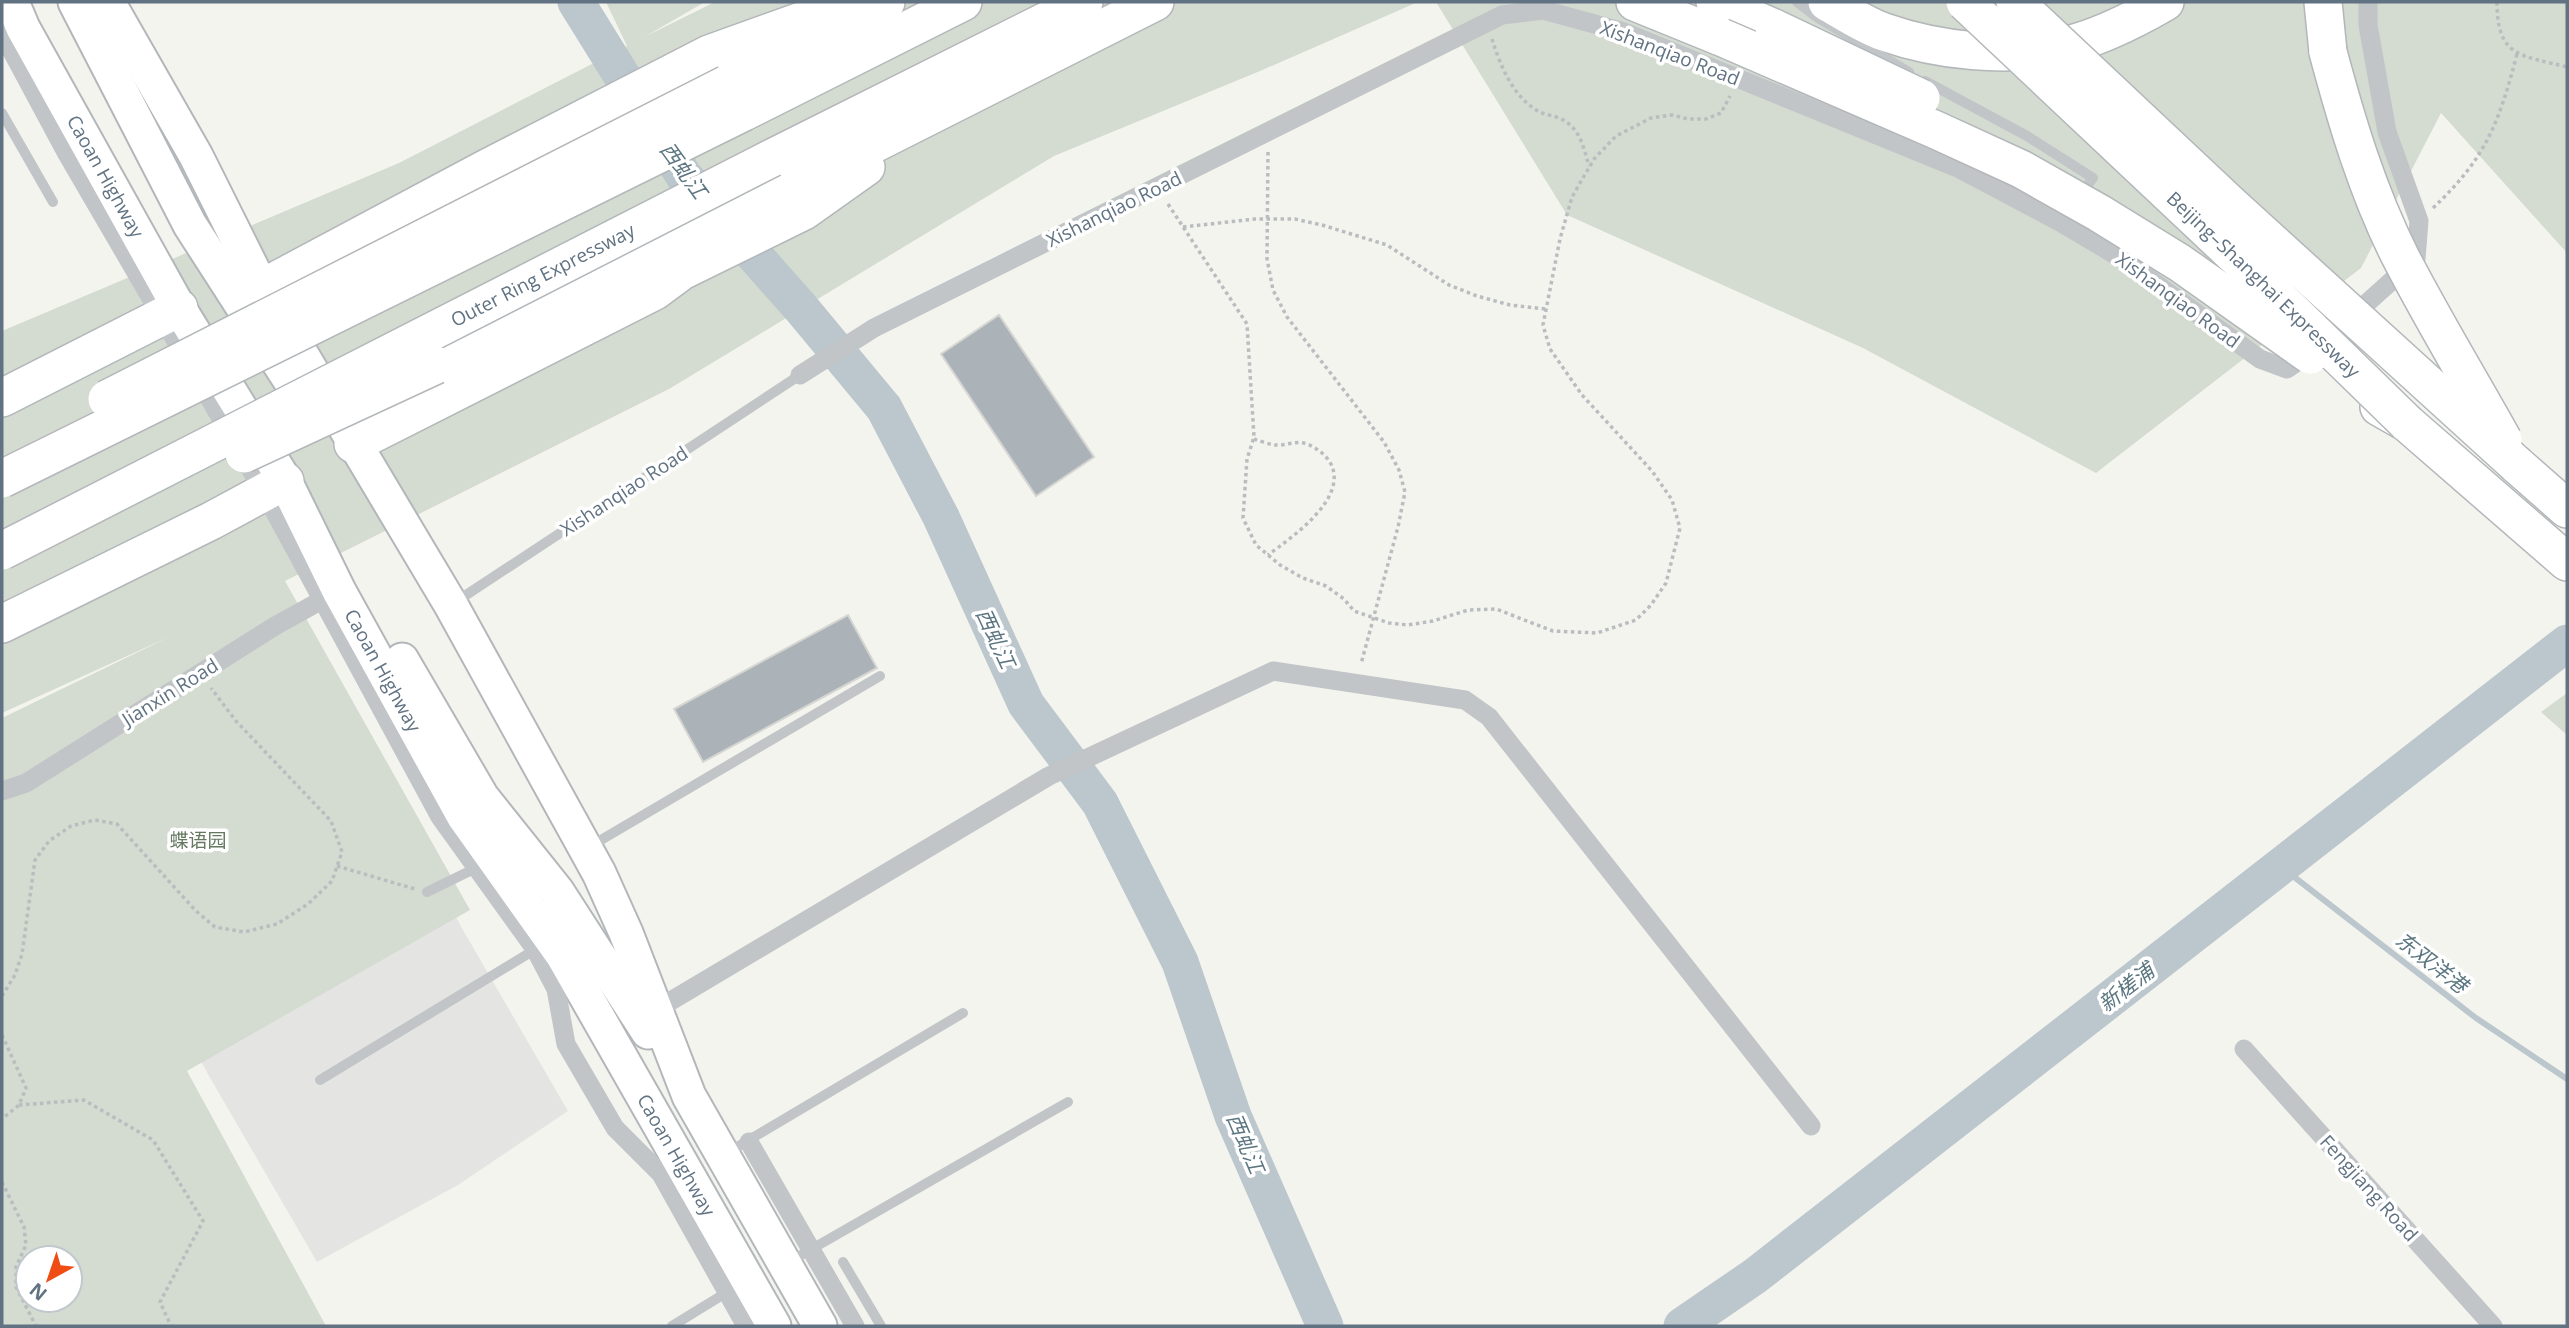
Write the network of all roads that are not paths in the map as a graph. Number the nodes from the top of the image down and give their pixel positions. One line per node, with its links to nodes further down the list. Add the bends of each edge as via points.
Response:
1 (12, 2): 18 (highway, Caoan Highway)
2 (75, 2): 26 (highway, via 190,225)
3 (108, 2): 24 (highway, Caoan Highway, via 195,156)
4 (854, 2): 19 (highway)
5 (886, 2): 19 (highway)
6 (963, 2): 19 (highway)
7 (1084, 2): 21 (highway, Outer Ring Expressway)
8 (1155, 2): 21 (highway)
9 (1635, 2): 27 (highway, bridge, via 2021,169 2180,263)
10 (1715, 2): 27 (highway, bridge, via 1884,80 2027,156 2109,205)
11 (1797, 2): 23 (lane, via 1879,57 2027,136 2093,178)
12 (1827, 2): 15 (highway, bridge, via 1883,32 1977,50 2063,46 2134,20)
13 (1965, 2): 30 (highway, Beijing–Shanghai Expressway, bridge)
14 (2015, 2): 33 (highway, Beijing–Shanghai Expressway, bridge)
15 (2165, 2)
16 (2323, 2): 33 (highway, bridge, via 2328,52 2344,114 2400,257)
17 (2368, 2): 23 (street, Xishanqiao Road, via 2387,132 2418,221 2416,259 2306,358 2287,369 2260,359 2119,257)
18 (12, 47): 25 (highway, Caoan Highway)
19 (726, 83): 24 (highway, via 591,114); 32 (highway, bridge); 35 (highway, bridge)
20 (2, 113): 22 (lane)
21 (789, 185): 31 (highway, via 655,291); 37 (highway, Outer Ring Expressway, bridge); 38 (highway, bridge, via 436,365)
22 (53, 202)
23 (2060, 222): 28 (street, Xishanqiao Road, via 1960,169 1624,32 1543,10 1502,15 874,328)
24 (262, 288): 26 (highway); 31 (highway, Caoan Highway)
25 (171, 312): 29 (highway); 34 (street); 34 (highway, via 206,328 246,386)
26 (269, 349): 31 (highway, via 313,416); 34 (highway)
27 (2310, 355): 30 (highway, bridge, via 2365,399)
28 (800, 375): 41 (lane, Xishanqiao Road)
29 (2, 398)
30 (2407, 422): 39 (highway, Beijing–Shanghai Expressway)
31 (353, 444): 41 (highway, Caoan Highway)
32 (2, 453)
33 (2517, 465): 36 (highway, Beijing–Shanghai Expressway)
34 (277, 474): 40 (highway, Caoan Highway); 42 (highway, via 211,521); 53 (highway, via 482,797 557,891)
35 (2, 479)
36 (2567, 509)
37 (2, 551)
38 (2, 558)
39 (2567, 562)
40 (330, 596): 44 (street, Jianxin Road, via 26,783); 46 (highway, Caoan Highway, via 464,817)
41 (451, 605): 45 (highway, Caoan Highway)
42 (2, 624)
43 (880, 676): 45 (lane)
44 (2, 791)
45 (585, 849): 49 (highway, Caoan Highway, via 626,933)
46 (485, 863): 47 (lane); 48 (highway, Caoan Highway)
47 (427, 892)
48 (543, 944): 52 (lane); 59 (highway, Caoan Highway, via 563,956)
49 (654, 1011): 53 (highway, Caoan Highway); 55 (street, via 1049,776 1273,671 1465,700 1489,718)
50 (963, 1013): 56 (lane)
51 (2244, 1049): 66 (street, Fengjiang Road)
52 (320, 1080)
53 (688, 1096): 56 (highway, Caoan Highway)
54 (1068, 1102): 57 (lane)
55 (1811, 1126)
56 (736, 1149): 57 (highway, Caoan Highway)
57 (798, 1257): 63 (highway, Caoan Highway); 64 (street)
58 (843, 1262): 65 (lane)
59 (738, 1286): 60 (lane); 61 (street); 62 (highway, Caoan Highway)
60 (672, 1326)
61 (746, 1326)
62 (774, 1326)
63 (820, 1326)
64 (855, 1326)
65 (881, 1326)
66 (2493, 1326)

